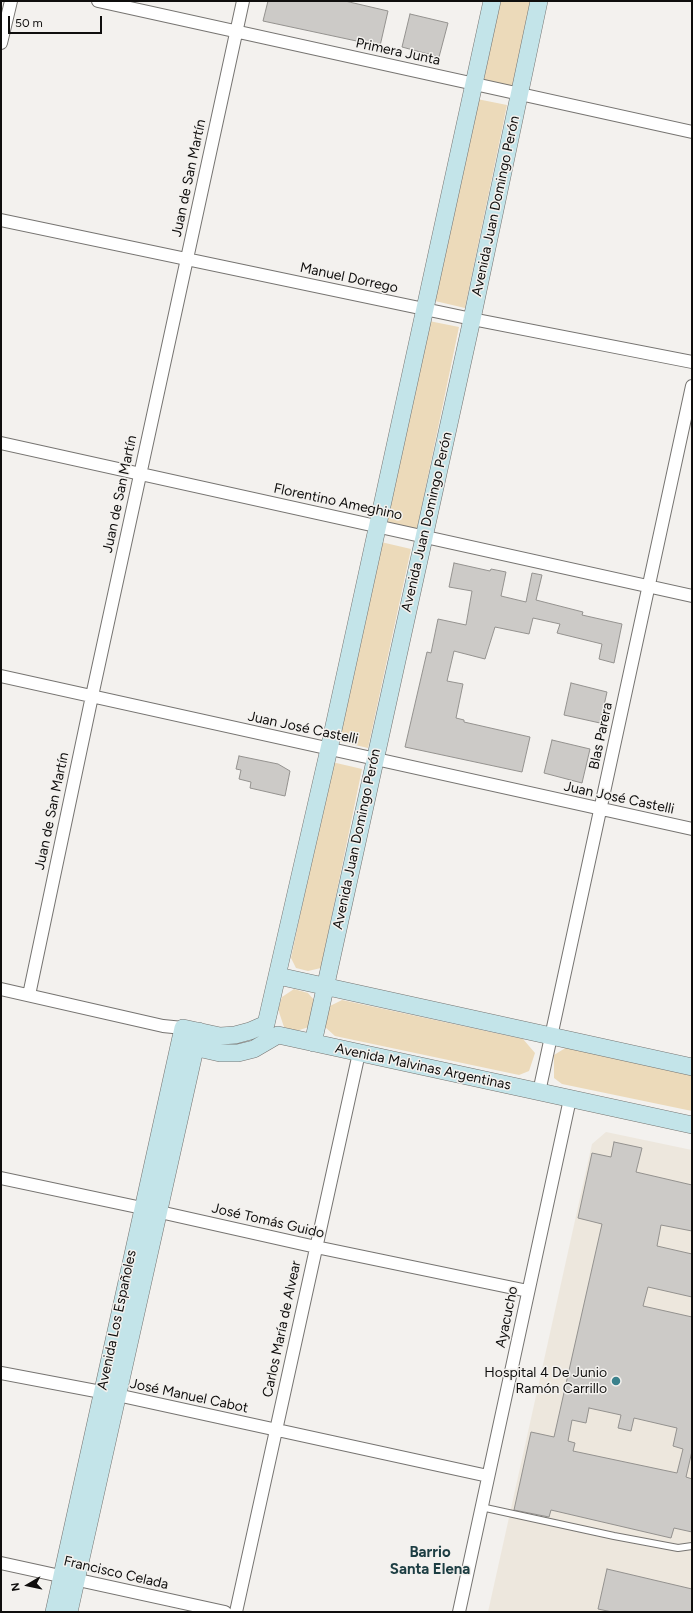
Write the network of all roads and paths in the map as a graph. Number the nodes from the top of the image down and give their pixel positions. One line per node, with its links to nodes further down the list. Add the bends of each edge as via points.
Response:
1 (11, 1): 7 (street)
2 (98, 1): 6 (street, Primera Junta)
3 (243, 1): 6 (street, Juan de San Martín)
4 (492, 1): 8 (main road)
5 (539, 1): 9 (main road, Avenida Juan Domingo Perón)
6 (236, 32): 8 (street, Primera Junta); 12 (street, Juan de San Martín)
7 (1, 43)
8 (474, 84): 9 (street, Primera Junta); 13 (main road)
9 (519, 94): 10 (street, Primera Junta); 14 (main road, Avenida Juan Domingo Perón)
10 (692, 132)
11 (1, 220): 12 (street, Manuel Dorrego)
12 (187, 259): 13 (street, Manuel Dorrego); 18 (street, Juan de San Martín)
13 (426, 309): 14 (street, Manuel Dorrego); 19 (main road)
14 (472, 319): 15 (street, Manuel Dorrego); 20 (main road, Avenida Juan Domingo Perón)
15 (692, 362)
16 (692, 386): 21 (street, Blas Parera)
17 (1, 443): 18 (street, Florentino Ameghino)
18 (140, 474): 19 (street, Florentino Ameghino); 24 (street, Juan de San Martín)
19 (378, 526): 20 (street, Florentino Ameghino); 25 (main road)
20 (423, 536): 21 (street, Florentino Ameghino); 26 (main road, Avenida Juan Domingo Perón)
21 (649, 586): 22 (street, Florentino Ameghino); 27 (street, Blas Parera)
22 (692, 596)
23 (1, 676): 24 (street, Juan José Castelli)
24 (92, 696): 25 (street, Juan José Castelli); 32 (street, Juan de San Martín)
25 (329, 749): 26 (street, Juan José Castelli); 29 (main road)
26 (375, 759): 27 (street, Juan José Castelli); 30 (main road, Avenida Juan Domingo Perón)
27 (601, 809): 28 (street, Juan José Castelli); 34 (street, Blas Parera)
28 (692, 829)
29 (278, 976): 30 (main road); 33 (main road)
30 (325, 986): 34 (main road); 36 (main road, Avenida Juan Domingo Perón)
31 (1, 989): 32 (street)
32 (29, 995): 35 (street, via 163,1026)
33 (272, 1030): 35 (main road); 36 (main road, Avenida Malvinas Argentinas)
34 (551, 1036): 38 (main road); 39 (street, Blas Parera)
35 (189, 1037): 43 (main road, Avenida Los Españoles); 44 (main road, Avenida Los Españoles)
36 (313, 1043): 37 (main road, Avenida Malvinas Argentinas)
37 (359, 1053): 39 (main road, Avenida Malvinas Argentinas); 45 (street, Carlos María de Alvear)
38 (692, 1067)
39 (539, 1092): 40 (main road, Avenida Malvinas Argentinas)
40 (570, 1099): 41 (main road, Avenida Malvinas Argentinas); 46 (street, Ayacucho)
41 (692, 1125)
42 (1, 1178): 43 (street, José Tomás Guido)
43 (142, 1208): 44 (street, José Tomás Guido); 48 (main road, Avenida Los Españoles)
44 (159, 1212): 45 (street, José Tomás Guido); 48 (main road, Avenida Los Españoles)
45 (316, 1247): 46 (street, José Tomás Guido); 49 (street, Carlos María de Alvear)
46 (528, 1291): 50 (street, Ayacucho)
47 (1, 1373): 48 (street, José Manuel Cabot)
48 (109, 1394): 49 (street, José Manuel Cabot); 54 (main road, Avenida Los Españoles)
49 (276, 1430): 50 (street, José Manuel Cabot); 58 (street, Carlos María de Alvear)
50 (488, 1476): 51 (street, Ayacucho)
51 (481, 1507): 52 (lane, via 678,1548); 59 (street, Ayacucho)
52 (692, 1546)
53 (1, 1563): 54 (street, Francisco Celada)
54 (69, 1578): 55 (main road, Avenida Los Españoles); 56 (main road, Avenida Los Españoles); 57 (street, Francisco Celada)
55 (54, 1612)
56 (69, 1612)
57 (225, 1612)
58 (236, 1612)
59 (458, 1612)

